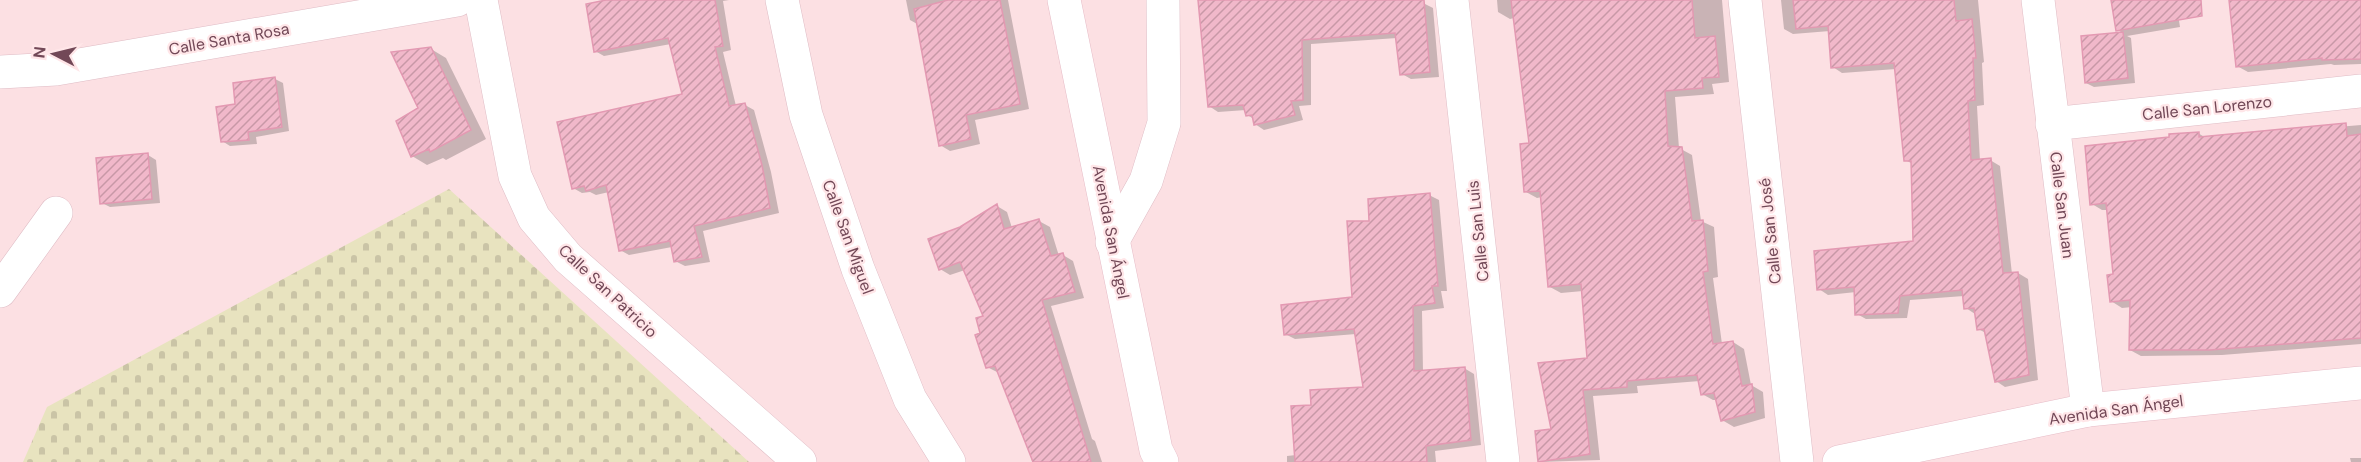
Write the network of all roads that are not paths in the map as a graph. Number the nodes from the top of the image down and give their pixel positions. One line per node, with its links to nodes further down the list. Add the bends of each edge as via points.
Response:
1 (457, 0): 9 (street, Calle Santa Rosa, via 56,69)
2 (481, 0): 17 (street, Calle San Patricio, via 515,176 534,218 568,258)
3 (782, 0): 18 (street, Calle San Miguel, via 806,115 858,269 910,399)
4 (1064, 0): 13 (street, Avenida San Ángel)
5 (1163, 0): 13 (street, via 1164,123 1146,182)
6 (1452, 0): 20 (street, Calle San Luis)
7 (1745, 0): 21 (street, Calle San José)
8 (2038, 0): 11 (street, Calle San Juan)
9 (0, 72)
10 (2361, 91): 11 (street, Calle San Lorenzo)
11 (2052, 124): 16 (street, Calle San Juan)
12 (56, 213): 14 (street)
13 (1112, 242): 19 (street, Avenida San Ángel, via 1156,450)
14 (0, 291)
15 (2361, 383): 16 (street, Avenida San Ángel)
16 (2088, 410): 22 (street, Avenida San Ángel)
17 (800, 462)
18 (949, 462)
19 (1162, 462)
20 (1503, 462)
21 (1797, 462)
22 (1839, 462)

